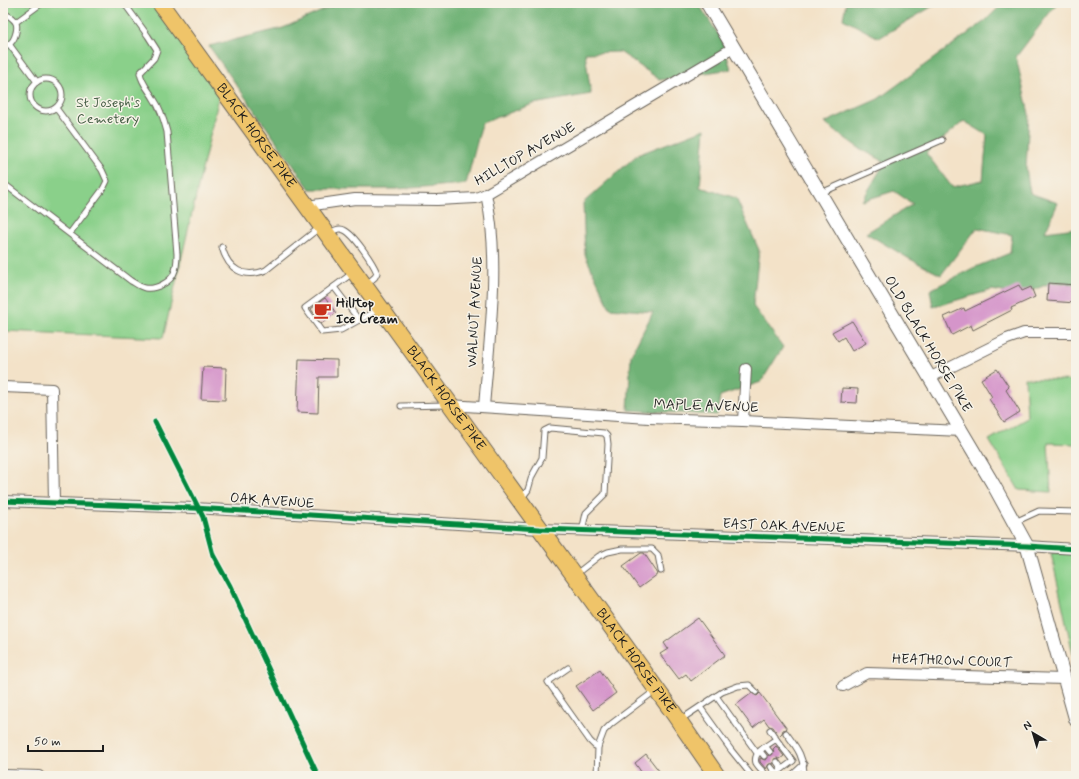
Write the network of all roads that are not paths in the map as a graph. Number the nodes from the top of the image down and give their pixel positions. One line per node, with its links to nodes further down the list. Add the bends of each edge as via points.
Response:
1 (42, 3): 6 (lane)
2 (124, 3): 18 (lane, via 157,50 154,58 140,73 142,82 164,117 167,132 177,254 174,274 160,286 146,289 131,281)
3 (160, 3): 16 (main road, BLACK HORSE PIKE)
4 (708, 3): 9 (street, OLD BLACK HORSE PIKE)
5 (3, 12): 6 (lane)
6 (16, 22): 7 (lane, via 15,34)
7 (9, 44): 8 (lane); 10 (lane)
8 (3, 46)
9 (733, 48): 14 (street, OLD BLACK HORSE PIKE); 15 (street, HILLTOP AVENUE)
10 (37, 82): 11 (lane, via 48,79 58,84 62,99); 11 (lane, via 30,94 33,104 41,111)
11 (56, 108): 18 (lane, via 102,170 107,181)
12 (942, 140): 14 (lane)
13 (3, 182): 18 (lane)
14 (820, 193): 27 (street, OLD BLACK HORSE PIKE)
15 (486, 194): 16 (street, HILLTOP AVENUE, via 476,198 436,200 355,199); 31 (street, WALNUT AVENUE, via 491,228 493,288)
16 (307, 206): 17 (main road, BLACK HORSE PIKE)
17 (324, 230): 19 (lane, via 266,270 256,274 246,274 237,270 224,258); 20 (main road, BLACK HORSE PIKE); 21 (lane, via 344,230 362,248 377,273)
18 (70, 233)
19 (222, 247)
20 (354, 272): 21 (main road, BLACK HORSE PIKE); 22 (lane)
21 (365, 286): 23 (main road, BLACK HORSE PIKE)
22 (334, 287): 24 (lane); 24 (lane, via 305,308 322,332 341,330)
23 (380, 308): 24 (lane); 29 (main road, BLACK HORSE PIKE)
24 (359, 320)
25 (1076, 334): 27 (street, via 1024,333)
26 (746, 369): 32 (street)
27 (929, 378): 33 (street, OLD BLACK HORSE PIKE)
28 (3, 387): 36 (street, via 52,389)
29 (450, 405): 30 (lane); 31 (street, MAPLE AVENUE); 35 (main road, BLACK HORSE PIKE)
30 (401, 406)
31 (484, 407): 32 (street, MAPLE AVENUE, via 649,418)
32 (743, 421): 33 (street, MAPLE AVENUE)
33 (961, 431): 38 (street, OLD BLACK HORSE PIKE)
34 (3, 501): 36 (street, OAK AVENUE)
35 (520, 501): 39 (main road, BLACK HORSE PIKE); 40 (lane, via 528,490 542,458 544,431 550,428 604,433 608,444 605,494 586,513)
36 (54, 503): 39 (street, OAK AVENUE, via 194,508)
37 (1076, 512): 38 (lane, via 1039,511)
38 (1014, 522): 41 (street, OLD BLACK HORSE PIKE)
39 (540, 529): 40 (street, EAST OAK AVENUE); 44 (main road, BLACK HORSE PIKE)
40 (582, 531): 41 (street, EAST OAK AVENUE)
41 (1027, 546): 42 (street, EAST OAK AVENUE); 46 (street, OLD BLACK HORSE PIKE)
42 (1076, 549)
43 (661, 571): 44 (lane, via 658,555 652,549 622,549 599,556)
44 (574, 576): 48 (main road, BLACK HORSE PIKE)
45 (568, 668): 57 (lane, via 548,682 590,741)
46 (1064, 679): 47 (street, HEATHROW COURT, via 867,673); 52 (street, OLD BLACK HORSE PIKE)
47 (843, 686)
48 (657, 690): 53 (main road, BLACK HORSE PIKE); 57 (lane, via 611,724 604,732)
49 (756, 692): 50 (lane, via 749,685 738,686)
50 (716, 696): 51 (lane); 59 (lane)
51 (700, 707): 53 (lane); 71 (lane)
52 (1076, 720)
53 (679, 721): 70 (main road, BLACK HORSE PIKE)
54 (770, 730): 56 (lane)
55 (786, 733): 63 (lane)
56 (776, 739): 58 (lane); 65 (lane, via 793,761)
57 (598, 747): 69 (lane)
58 (766, 747): 59 (lane); 60 (lane)
59 (759, 752): 61 (lane); 72 (lane, via 756,762)
60 (770, 752)
61 (764, 756)
62 (777, 762): 65 (lane)
63 (804, 764): 73 (lane); 74 (lane); 75 (lane)
64 (771, 767): 66 (lane)
65 (782, 769): 66 (lane)
66 (776, 773): 72 (lane)
67 (3, 775): 68 (street)
68 (39, 776)
69 (597, 776)
70 (717, 776)
71 (752, 776)
72 (768, 776)
73 (791, 776)
74 (798, 776)
75 (804, 776)

